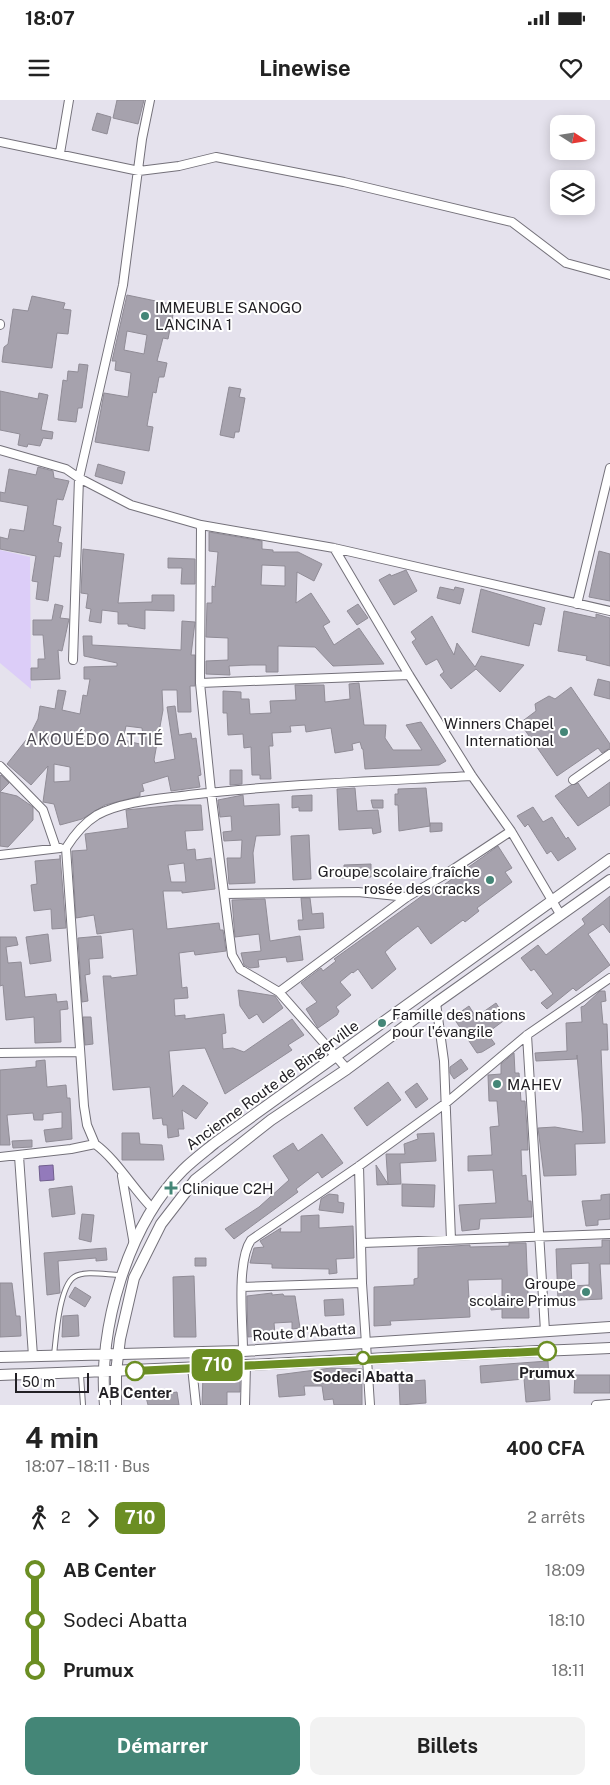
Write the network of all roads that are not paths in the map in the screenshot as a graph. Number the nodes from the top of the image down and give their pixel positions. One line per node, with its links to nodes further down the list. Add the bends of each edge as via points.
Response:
1 (69, 100): 4 (street)
2 (150, 100): 5 (street)
3 (0, 142): 4 (street)
4 (60, 153): 5 (street)
5 (139, 171): 6 (street, via 216,157 344,182 512,222 566,263); 9 (street, via 123,285)
6 (610, 275)
7 (0, 450): 9 (street, via 66,469)
8 (610, 468): 10 (street)
9 (79, 478): 12 (street, via 132,505); 16 (street)
10 (601, 502): 11 (street); 14 (street)
11 (610, 504)
12 (201, 525): 13 (street); 18 (street)
13 (334, 548): 14 (street); 17 (street)
14 (577, 604): 15 (street)
15 (610, 611)
16 (73, 660)
17 (409, 675): 18 (street); 21 (street)
18 (200, 683): 23 (street)
19 (610, 754): 22 (street)
20 (0, 766): 25 (street, via 43,810)
21 (472, 776): 23 (street); 24 (street)
22 (573, 780)
23 (211, 792): 26 (street, via 152,800 108,811 82,826); 30 (street)
24 (511, 831): 31 (street); 32 (street)
25 (56, 848): 26 (street); 27 (street)
26 (66, 848): 38 (street)
27 (0, 855)
28 (610, 859): 32 (street, Ancienne Route de Bingerville)
29 (610, 880): 33 (street, Ancienne Route de Bingerville)
30 (225, 894): 31 (street, via 358,892); 35 (street, via 234,962 246,974)
31 (407, 897): 35 (street)
32 (553, 901): 33 (street); 40 (street, Ancienne Route de Bingerville)
33 (560, 914): 36 (street, Ancienne Route de Bingerville)
34 (610, 978): 37 (street)
35 (279, 992): 40 (street)
36 (436, 1003): 41 (street, Ancienne Route de Bingerville); 42 (street)
37 (527, 1035): 42 (street); 50 (street)
38 (80, 1052): 39 (street); 43 (street, via 86,1125)
39 (0, 1053)
40 (337, 1056): 41 (street); 48 (street, Ancienne Route de Bingerville, via 215,1143 182,1171)
41 (347, 1070): 63 (street, Ancienne Route de Bingerville, via 231,1150 195,1180 176,1202 134,1278)
42 (446, 1103): 46 (street); 51 (street)
43 (95, 1144): 44 (street); 47 (street, via 110,1155)
44 (19, 1156): 45 (street); 64 (street)
45 (0, 1157)
46 (359, 1166): 52 (street); 56 (street, via 251,1240 245,1252)
47 (121, 1174): 48 (street); 53 (street)
48 (153, 1209): 53 (street, Ancienne Route de Bingerville)
49 (610, 1234): 50 (street)
50 (540, 1238): 51 (street); 58 (street)
51 (451, 1240): 52 (street)
52 (362, 1243): 55 (street)
53 (134, 1246): 54 (street, Ancienne Route de Bingerville)
54 (122, 1275): 62 (street, Ancienne Route de Bingerville); 65 (lane, via 74,1276 62,1305)
55 (362, 1283): 56 (street); 59 (street)
56 (242, 1287): 61 (street)
57 (610, 1327): 58 (street, Route d'Abatta)
58 (545, 1331): 59 (street, Route d'Abatta)
59 (365, 1343): 61 (street, Route d'Abatta); 67 (street)
60 (610, 1348): 67 (street, Route d'Abatta)
61 (243, 1351): 63 (street, Route d'Abatta)
62 (104, 1353): 63 (street, Route d'Abatta); 65 (street, Route d'Abatta); 71 (street, Ancienne Route de Bingerville)
63 (118, 1353): 72 (street, Ancienne Route de Bingerville)
64 (33, 1356): 65 (street, Route d'Abatta); 66 (street, Route d'Abatta)
65 (54, 1356)
66 (0, 1357)
67 (366, 1358): 68 (street, Route d'Abatta); 80 (street)
68 (246, 1364): 69 (street, Route d'Abatta); 79 (street)
69 (192, 1367): 72 (street, Route d'Abatta); 78 (street)
70 (80, 1372): 71 (street, Route d'Abatta); 73 (street, Route d'Abatta); 75 (lane)
71 (104, 1372): 72 (street, Route d'Abatta); 76 (street, Ancienne Route de Bingerville)
72 (116, 1372): 77 (street, Ancienne Route de Bingerville)
73 (0, 1375)
74 (610, 1404): 81 (street)
75 (83, 1405)
76 (105, 1405)
77 (116, 1405)
78 (196, 1405)
79 (245, 1405)
80 (370, 1405)
81 (596, 1405)

